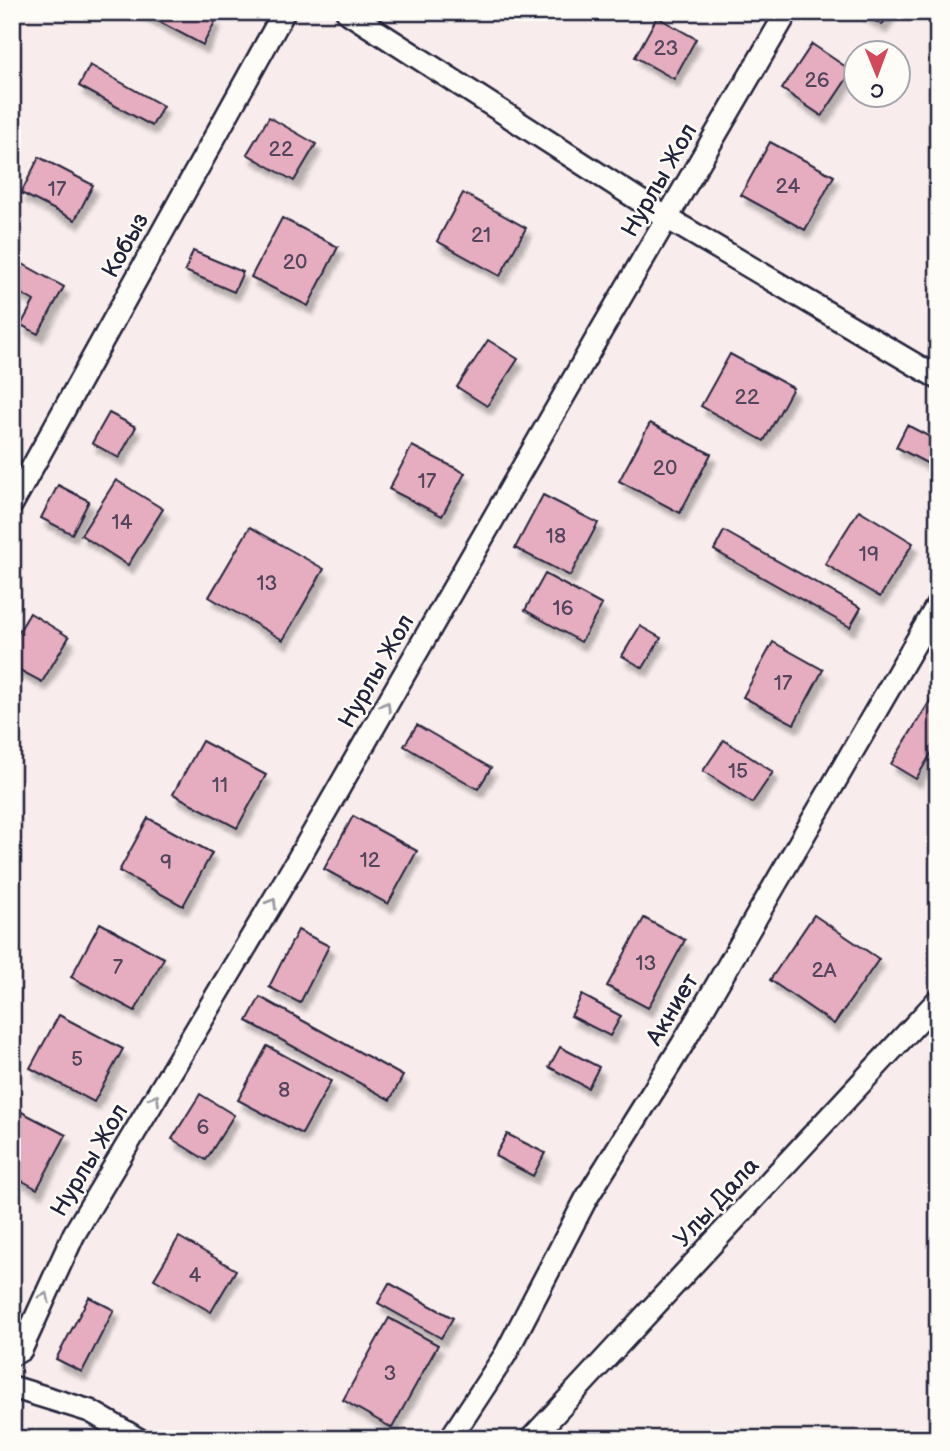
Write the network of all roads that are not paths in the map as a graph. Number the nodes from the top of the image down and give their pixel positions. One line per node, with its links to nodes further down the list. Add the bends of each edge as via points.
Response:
1 (284, 12): 6 (street, Кобыз)
2 (347, 12): 4 (street)
3 (787, 12): 4 (street, Нурлы Жол)
4 (667, 218): 5 (street); 9 (street, Нурлы Жол, one-way to 4, via 21,1350 74,1234 297,861)
5 (938, 378)
6 (12, 503)
7 (938, 604): 12 (street, Акниет, via 682,1045 586,1199 506,1355)
8 (938, 1000): 13 (street, Улы Дала)
9 (12, 1355)
10 (12, 1387): 11 (street, via 90,1411)
11 (138, 1439)
12 (450, 1439)
13 (531, 1439)

